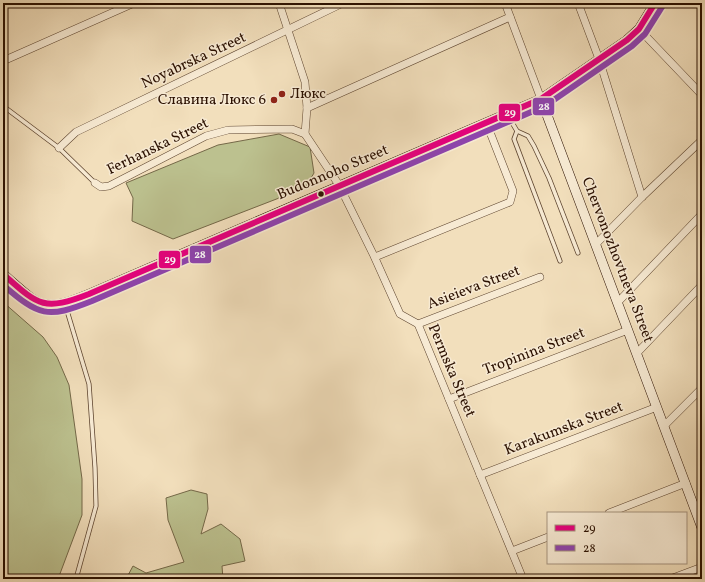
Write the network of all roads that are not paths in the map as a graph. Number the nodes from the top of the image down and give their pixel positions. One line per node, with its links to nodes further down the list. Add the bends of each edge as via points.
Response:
1 (134, 3): 11 (street)
2 (279, 3): 9 (street)
3 (343, 3): 9 (street, Noyabrska Street)
4 (505, 3): 7 (street, Chervonozhovtneva Street)
5 (578, 3): 10 (street)
6 (655, 3): 8 (main road, Budonnoho Street)
7 (510, 17): 13 (street, Chervonozhovtneva Street); 15 (street)
8 (639, 29): 10 (main road, Budonnoho Street); 12 (street)
9 (289, 30): 15 (street, via 305,82); 21 (street, Noyabrska Street, via 76,132)
10 (599, 59): 13 (main road, Budonnoho Street); 24 (street)
11 (3, 61)
12 (702, 95)
13 (541, 99): 16 (main road, Budonnoho Street); 26 (main road, Chervonozhovtneva Street)
14 (3, 106): 21 (lane)
15 (307, 108): 19 (street)
16 (507, 114): 17 (main road, Budonnoho Street); 18 (lane)
17 (486, 122): 23 (main road, Budonnoho Street); 28 (street, via 513,191 510,202)
18 (517, 131): 27 (lane, via 528,136 534,146); 29 (lane, via 514,139)
19 (305, 134): 22 (street, Ferhanska Street, via 292,129 228,130 206,136 109,186 101,187); 23 (street)
20 (702, 140): 24 (street)
21 (59, 148): 22 (lane)
22 (95, 183)
23 (339, 185): 28 (street, Permska Street); 34 (main road, Budonnoho Street)
24 (642, 197): 26 (street)
25 (702, 214): 33 (street)
26 (596, 244): 33 (main road, Chervonozhovtneva Street)
27 (578, 253)
28 (375, 257): 35 (street, Permska Street, via 400,314)
29 (560, 261)
30 (3, 274): 34 (main road, Budonnoho Street, via 32,299 55,306)
31 (540, 277): 35 (street, Asieieva Street)
32 (702, 285): 37 (street)
33 (618, 302): 36 (main road, Chervonozhovtneva Street)
34 (64, 304): 49 (lane, via 89,384 95,468 96,506)
35 (418, 324): 39 (street, Permska Street)
36 (628, 330): 37 (main road, Chervonozhovtneva Street); 39 (street, Tropinina Street)
37 (637, 353): 40 (main road, Chervonozhovtneva Street)
38 (702, 388): 41 (street)
39 (449, 399): 42 (street, Permska Street)
40 (657, 407): 41 (main road, Chervonozhovtneva Street); 42 (street, Karakumska Street)
41 (664, 426): 43 (main road, Chervonozhovtneva Street)
42 (480, 475): 47 (street, Permska Street)
43 (686, 483): 44 (street); 45 (main road, Chervonozhovtneva Street)
44 (612, 512)
45 (702, 528)
46 (547, 537): 47 (street)
47 (512, 551): 50 (street, Permska Street)
48 (702, 567): 51 (street)
49 (76, 579)
50 (523, 579)
51 (670, 579)

